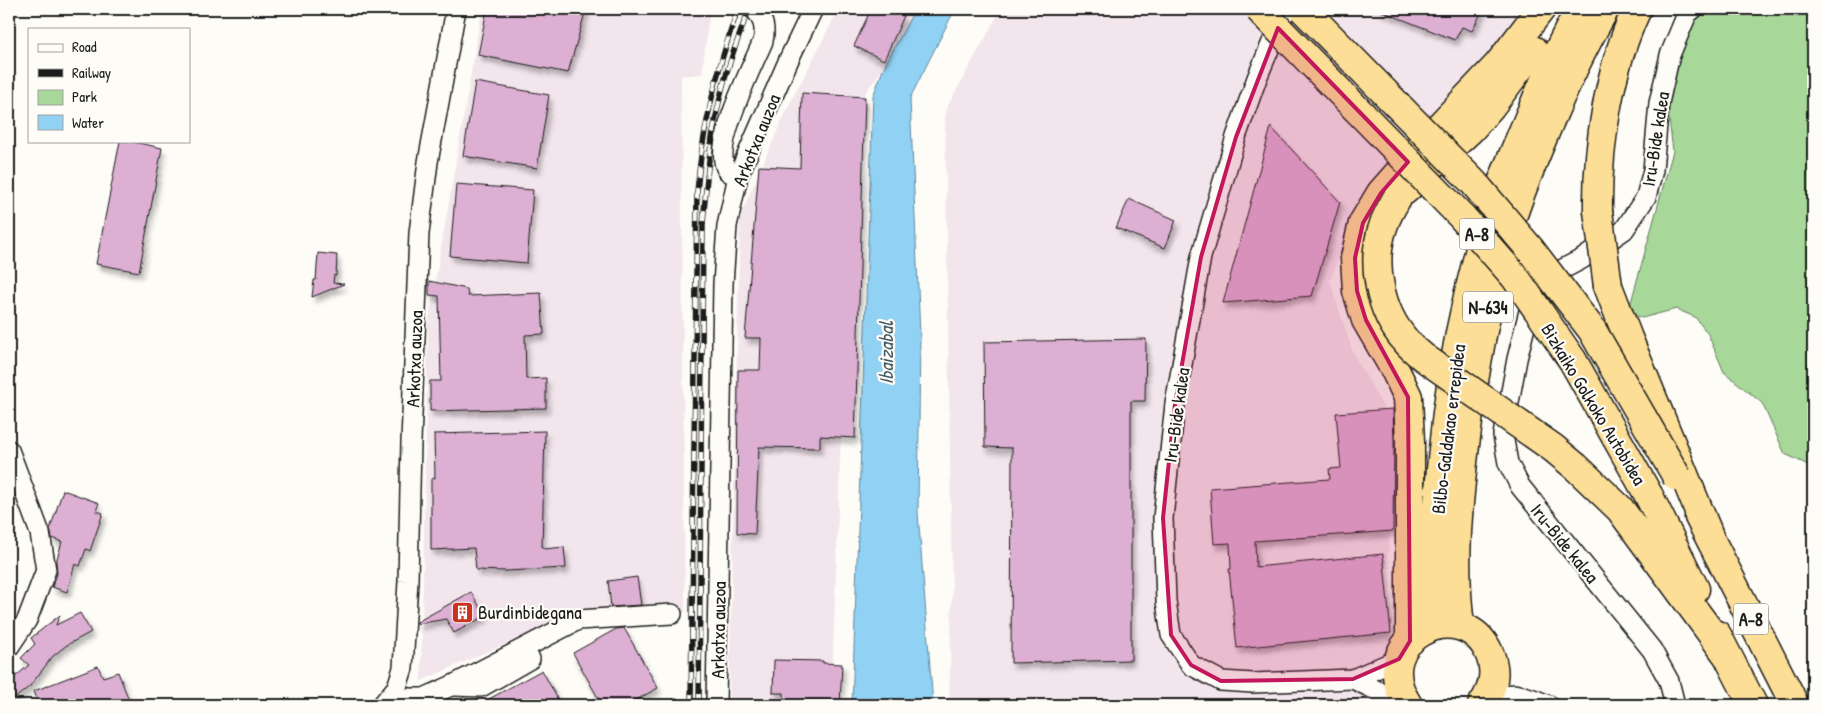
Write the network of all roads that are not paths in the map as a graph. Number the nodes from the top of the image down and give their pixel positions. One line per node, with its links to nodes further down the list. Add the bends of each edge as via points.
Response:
1 (456, 9): 24 (street, Arkotxa auzoa, via 428,162 419,233 403,668)
2 (756, 9): 13 (street, via 763,20 763,41 727,128 723,146 725,166 729,173)
3 (813, 9): 13 (street, Arkotxa auzoa)
4 (1259, 9): 20 (highway, Bizkaiko Golkoko Autobidea / A-8, bridge, via 1462,216 1515,277 1574,361 1649,496)
5 (1286, 9): 22 (street, Iru-Bide kalea, via 1236,136 1201,257 1175,404 1163,518 1166,602 1171,635 1191,665 1221,681)
6 (1302, 9): 15 (highway, Bizkaiko Golkoko Autobidea / A-8, bridge, via 1474,183 1530,249 1592,330)
7 (1541, 9): 18 (highway, via 1498,65 1381,193 1363,223 1355,258 1357,291 1366,320 1408,397)
8 (1564, 9): 20 (highway, bridge, via 1491,106 1398,196 1379,241 1379,286 1395,326 1405,341 1553,448 1620,509)
9 (1580, 9): 18 (highway, Bilbo-Galdakao errepidea / N-634, via 1542,85 1487,224 1448,402 1438,486 1431,614)
10 (1605, 9): 17 (highway, Bilbo-Galdakao errepidea / N-634, via 1569,78 1523,185 1493,287 1471,396 1460,488 1456,572)
11 (1638, 9): 15 (highway, bridge, via 1622,51 1607,109 1598,178 1598,211 1608,286)
12 (1693, 9): 29 (street, Iru-Bide kalea, via 1670,55 1658,103 1653,170 1646,197 1624,230 1561,270 1532,299 1503,435 1508,463 1520,486 1652,650 1669,681)
13 (738, 176): 26 (street, Arkotxa auzoa, via 727,226 723,284)
14 (9, 450): 19 (street, via 40,533 46,570 28,620)
15 (1708, 533): 31 (highway, A-8)
16 (672, 614): 24 (street, Arkotxa auzoa, via 578,620 453,686 424,698)
17 (1460, 626): 18 (highway, via 1432,627); 21 (highway, via 1477,636)
18 (1411, 643): 22 (street); 27 (highway, via 1396,675 1399,691)
19 (9, 647)
20 (1725, 652): 30 (highway, Bizkaiko Golkoko Autobidea / A-8)
21 (1493, 663): 23 (street, via 1501,678); 25 (highway, via 1494,680)
22 (1353, 679): 27 (street)
23 (1516, 693): 25 (street, via 1500,694); 28 (street)
24 (392, 702)
25 (1484, 702)
26 (716, 705)
27 (1408, 705)
28 (1549, 705)
29 (1674, 705)
30 (1753, 705)
31 (1795, 705)

